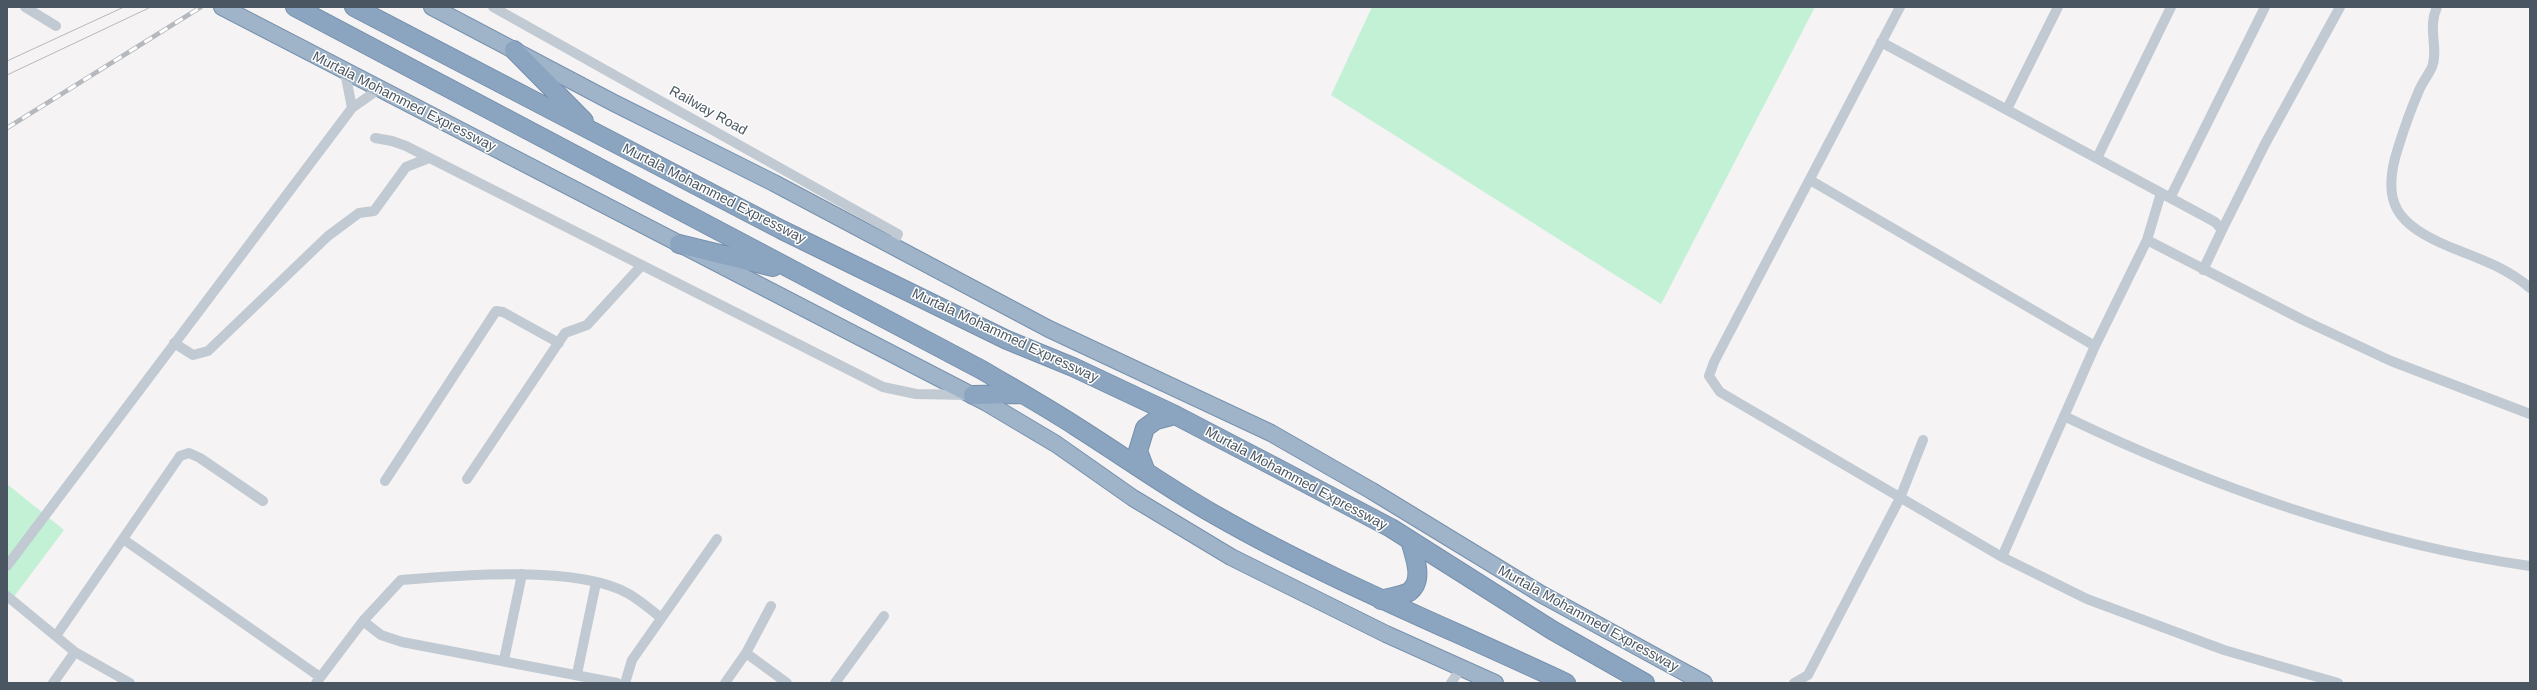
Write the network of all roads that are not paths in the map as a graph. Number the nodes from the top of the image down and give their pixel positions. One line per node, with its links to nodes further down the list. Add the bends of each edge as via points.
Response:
1 (25, 7): 13 (street)
2 (222, 7): 16 (highway, Murtala Mohammed Expressway)
3 (295, 7): 32 (highway, Murtala Mohammed Expressway)
4 (354, 7): 20 (highway, Murtala Mohammed Expressway)
5 (432, 7): 15 (highway, Murtala Mohammed Expressway)
6 (493, 7): 29 (street, Railway Road, via 898,234)
7 (1900, 7): 14 (street)
8 (2058, 7): 19 (street)
9 (2171, 7): 23 (street)
10 (2265, 7): 25 (street)
11 (2340, 7): 26 (street, via 2265,144)
12 (2437, 7): 33 (street, via 2431,31 2434,53 2432,66 2416,98 2391,169 2389,188 2394,206 2412,226 2430,239 2491,264 2518,278)
13 (56, 26)
14 (1881, 42): 19 (street); 24 (street)
15 (514, 50): 20 (highway); 29 (highway, Murtala Mohammed Expressway)
16 (345, 72): 17 (highway, Murtala Mohammed Expressway); 18 (street)
17 (379, 89): 18 (street); 28 (highway, Murtala Mohammed Expressway)
18 (352, 108): 34 (street)
19 (2007, 109): 23 (street)
20 (597, 134): 40 (highway, Murtala Mohammed Expressway, via 782,230 992,333 1073,367)
21 (375, 138): 22 (street, via 392,141)
22 (430, 158): 30 (street); 34 (street, via 406,167 374,211 359,213 328,236 208,351 193,355)
23 (2097, 158): 25 (street)
24 (1810, 180): 36 (street); 46 (street, via 1709,376 1720,392)
25 (2165, 195): 26 (street, via 2215,222); 27 (street)
26 (2222, 230): 31 (street)
27 (2147, 240): 31 (street); 36 (street)
28 (679, 244): 32 (highway); 38 (highway, Murtala Mohammed Expressway)
29 (892, 246): 81 (highway, Murtala Mohammed Expressway, via 1049,329 1271,433 1541,594)
30 (642, 265): 35 (street, via 587,326 565,333); 38 (street, via 883,387 916,394)
31 (2203, 270): 39 (street, via 2390,361)
32 (800, 274): 37 (highway, Murtala Mohammed Expressway, via 982,370)
33 (2530, 288)
34 (174, 343): 52 (street)
35 (559, 343): 44 (street); 45 (street, via 503,312 496,311)
36 (2095, 346): 41 (street)
37 (1022, 394): 38 (highway); 43 (highway, Murtala Mohammed Expressway)
38 (973, 395): 66 (highway, Murtala Mohammed Expressway, via 1056,444 1133,498 1231,557 1302,594)
39 (2530, 414)
40 (1175, 416): 43 (highway, via 1156,420 1145,428 1138,451); 50 (highway, Murtala Mohammed Expressway)
41 (2064, 416): 51 (street); 53 (street, via 2137,451 2225,485 2353,527 2492,560)
42 (1923, 440): 46 (street)
43 (1146, 472): 57 (highway, Murtala Mohammed Expressway, via 1223,519 1300,561)
44 (467, 479)
45 (385, 481)
46 (1900, 498): 51 (street); 68 (street)
47 (263, 501): 48 (street, via 189,453 180,456)
48 (123, 539): 62 (street); 69 (street)
49 (717, 539): 60 (street)
50 (1410, 540): 57 (highway, via 1418,572 1416,581 1409,592); 80 (highway, Murtala Mohammed Expressway, via 1552,630)
51 (2002, 557): 83 (street, via 2086,599 2224,650)
52 (7, 566)
53 (2530, 566)
54 (522, 574): 55 (street); 61 (street, via 401,580); 65 (street)
55 (596, 583): 60 (street, via 629,594); 67 (street)
56 (7, 596): 62 (street)
57 (1381, 600): 79 (highway, Murtala Mohammed Expressway)
58 (770, 606): 64 (street)
59 (884, 616): 76 (street)
60 (661, 618): 73 (street, via 632,660)
61 (363, 621): 65 (street, via 381,635 402,642); 69 (street)
62 (56, 636): 63 (street)
63 (75, 652): 70 (street); 71 (street)
64 (746, 653): 74 (street); 75 (street)
65 (504, 660): 67 (street)
66 (1462, 668): 77 (street); 78 (highway, Murtala Mohammed Expressway)
67 (577, 674): 72 (street)
68 (1809, 679): 82 (street)
69 (318, 680)
70 (53, 683)
71 (130, 683)
72 (617, 683)
73 (625, 683)
74 (725, 683)
75 (787, 683)
76 (835, 683)
77 (1451, 683)
78 (1495, 683)
79 (1566, 683)
80 (1645, 683)
81 (1704, 683)
82 (1794, 683)
83 (2338, 683)

